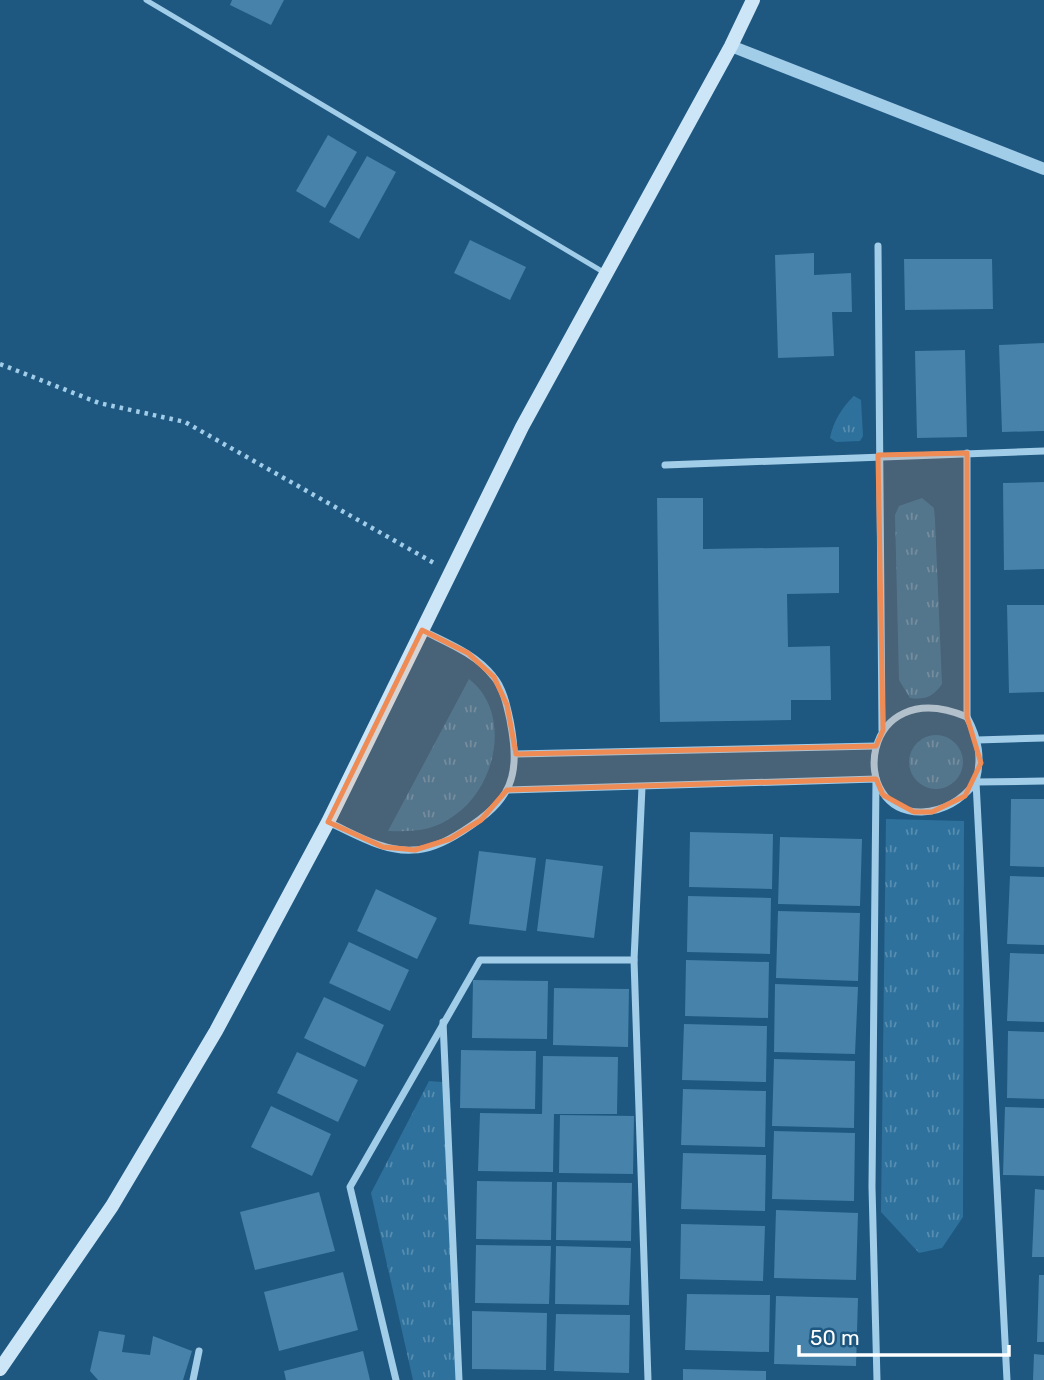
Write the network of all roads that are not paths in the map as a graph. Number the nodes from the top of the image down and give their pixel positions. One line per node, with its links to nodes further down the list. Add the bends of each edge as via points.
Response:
1 (146, 0): 6 (lane)
2 (753, 0): 3 (main road)
3 (731, 46): 4 (street); 6 (main road)
4 (1044, 169)
5 (878, 246): 9 (street)
6 (605, 273): 11 (main road, via 522,427)
7 (1044, 451): 8 (street)
8 (967, 453): 9 (street); 12 (street)
9 (878, 455): 10 (street); 13 (street)
10 (665, 465)
11 (422, 631): 17 (street, via 468,653 494,677 507,705); 23 (main road)
12 (967, 717): 13 (street, via 941,709 907,710); 15 (street)
13 (883, 730): 16 (street)
14 (1044, 738): 15 (street)
15 (977, 740): 20 (street, via 981,763)
16 (876, 746): 17 (street); 18 (street)
17 (516, 754): 22 (street)
18 (876, 779): 20 (street, via 883,795 914,812 949,805 965,796); 21 (street); 32 (street, via 872,1187)
19 (1044, 781): 20 (street)
20 (976, 782): 33 (street)
21 (642, 787): 22 (street); 24 (street)
22 (507, 790): 23 (street, via 498,806 481,820 450,839 415,850 383,847)
23 (328, 822): 27 (main road, via 216,1031 112,1206)
24 (634, 960): 25 (street, via 480,960); 31 (street)
25 (443, 1021): 29 (street, via 350,1187); 30 (street)
26 (199, 1351): 28 (street)
27 (0, 1369)
28 (193, 1380)
29 (397, 1380)
30 (458, 1380)
31 (648, 1380)
32 (877, 1380)
33 (1007, 1380)

